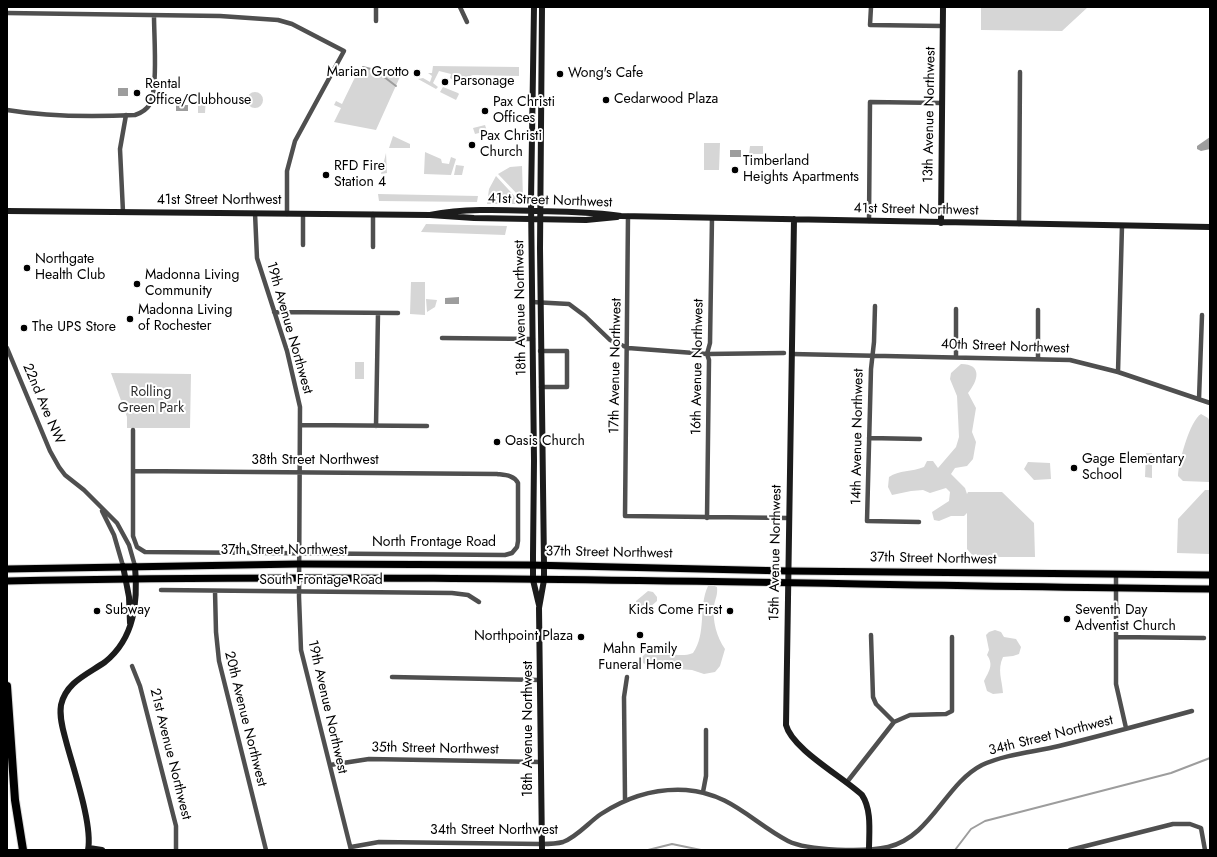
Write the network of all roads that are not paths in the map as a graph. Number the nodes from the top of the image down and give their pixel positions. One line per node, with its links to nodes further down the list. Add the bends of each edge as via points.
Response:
1 (376, 7): 9 (street)
2 (460, 7): 10 (street)
3 (534, 7): 17 (main road, 18th Avenue Northwest)
4 (542, 7): 18 (main road, 18th Avenue Northwest)
5 (871, 7): 11 (street, via 870,25)
6 (943, 7): 11 (main road, 13th Avenue Northwest)
7 (7, 13): 8 (street)
8 (154, 16): 15 (street, via 153,82 150,103 138,114); 21 (street, via 278,20 292,24 344,51 292,147 287,171)
9 (376, 21)
10 (466, 22)
11 (943, 26): 13 (main road, 13th Avenue Northwest)
12 (1020, 72): 33 (street)
13 (942, 102): 31 (street, via 870,102); 32 (main road, 13th Avenue Northwest)
14 (7, 110): 15 (street, via 37,114)
15 (126, 115): 19 (street, via 120,149)
16 (7, 211): 19 (main road, 41st Street Northwest)
17 (531, 211): 18 (main road, 41st Street Northwest); 24 (main road, 41st Street Northwest, via 467,210); 28 (main road, 18th Avenue Northwest)
18 (541, 211): 25 (main road, 41st Street Northwest, via 595,212); 30 (main road, 18th Avenue Northwest)
19 (123, 212): 20 (main road, 41st Street Northwest)
20 (255, 213): 21 (main road, 41st Street Northwest); 43 (street, 19th Avenue Northwest, via 257,258)
21 (287, 214): 22 (main road, 41st Street Northwest)
22 (303, 214): 23 (main road, 41st Street Northwest); 36 (street)
23 (373, 214): 24 (main road, 41st Street Northwest); 37 (street)
24 (430, 215): 28 (main road, 41st Street Northwest)
25 (621, 216): 26 (main road, 41st Street Northwest); 30 (main road, 41st Street Northwest, via 593,220)
26 (628, 216): 27 (main road, 41st Street Northwest); 49 (street, 17th Avenue Northwest)
27 (712, 218): 29 (main road, 41st Street Northwest); 53 (street, 16th Avenue Northwest, via 710,344)
28 (532, 219): 30 (main road, 41st Street Northwest); 38 (main road, 18th Avenue Northwest)
29 (794, 219): 31 (main road, 41st Street Northwest); 54 (main road, 15th Avenue Northwest)
30 (541, 220): 39 (main road, 18th Avenue Northwest)
31 (869, 221): 32 (main road, 41st Street Northwest)
32 (941, 223): 33 (main road, 41st Street Northwest)
33 (1020, 224): 34 (main road, 41st Street Northwest)
34 (1122, 226): 35 (main road, 41st Street Northwest); 58 (street)
35 (1210, 228)
36 (303, 245)
37 (373, 247)
38 (532, 302): 39 (street); 48 (main road, 18th Avenue Northwest)
39 (540, 302): 49 (street, via 562,303 574,307 610,340); 51 (main road, 18th Avenue Northwest)
40 (874, 306): 55 (street, 14th Avenue Northwest)
41 (956, 309): 56 (street)
42 (1038, 310): 57 (street)
43 (274, 312): 44 (street); 62 (street, 19th Avenue Northwest, via 298,394)
44 (378, 313): 45 (street); 63 (street)
45 (398, 313)
46 (1202, 315): 60 (street)
47 (442, 338): 48 (street)
48 (533, 339): 77 (main road, 18th Avenue Northwest)
49 (628, 348): 53 (street); 71 (street, 17th Avenue Northwest, via 625,516)
50 (7, 349): 70 (street, 22nd Ave NW, via 59,468)
51 (540, 351): 59 (main road, 18th Avenue Northwest); 59 (street, via 567,351 567,387)
52 (784, 353): 53 (street)
53 (707, 354): 71 (street, 16th Avenue Northwest)
54 (792, 354): 55 (street, 40th Street Northwest); 72 (main road, 15th Avenue Northwest)
55 (872, 355): 56 (street, 40th Street Northwest); 66 (street, 14th Avenue Northwest)
56 (956, 356): 57 (street, 40th Street Northwest)
57 (1038, 359): 58 (street, 40th Street Northwest, via 1074,361)
58 (1118, 372): 60 (street, 40th Street Northwest)
59 (541, 387): 78 (main road, 18th Avenue Northwest)
60 (1199, 399): 61 (street, 40th Street Northwest)
61 (1210, 403)
62 (300, 425): 63 (street); 69 (street, 19th Avenue Northwest)
63 (376, 426): 64 (street)
64 (427, 426)
65 (133, 430): 68 (street)
66 (869, 438): 67 (street); 73 (street, 14th Avenue Northwest, via 868,521)
67 (920, 439)
68 (133, 471): 69 (street, 38th Street Northwest); 74 (street, North Frontage Road, via 133,536 137,547 145,552)
69 (300, 472): 74 (street, 19th Avenue Northwest); 75 (street, 38th Street Northwest, via 496,474 514,478 519,486 518,544 512,553)
70 (101, 509): 79 (street, via 114,535); 80 (street, via 117,523 123,533)
71 (707, 518): 72 (street)
72 (789, 518): 82 (main road, 15th Avenue Northwest)
73 (919, 522)
74 (299, 553): 75 (street, North Frontage Road); 76 (street, 19th Avenue Northwest)
75 (505, 555)
76 (299, 564): 77 (main road, 37th Street Northwest); 80 (main road, 37th Street Northwest); 87 (street, 19th Avenue Northwest)
77 (533, 565): 78 (main road, 37th Street Northwest); 88 (main road, 18th Avenue Northwest)
78 (544, 565): 82 (main road, 37th Street Northwest); 89 (main road, 18th Avenue Northwest)
79 (123, 566): 80 (main road, 37th Street Northwest); 81 (main road, 37th Street Northwest); 85 (main road)
80 (135, 566): 86 (main road)
81 (7, 569)
82 (788, 571): 83 (main road, 37th Street Northwest); 91 (main road, 15th Avenue Northwest)
83 (1116, 574): 84 (main road, 37th Street Northwest); 92 (street)
84 (1210, 575)
85 (125, 578): 86 (main road, 37th Street Northwest); 90 (main road, 37th Street Northwest); 99 (main road)
86 (136, 578): 87 (main road, 37th Street Northwest); 99 (main road, via 136,610)
87 (299, 578): 88 (main road, 37th Street Northwest); 96 (street, 19th Avenue Northwest)
88 (533, 580): 89 (main road, 37th Street Northwest); 98 (main road, 18th Avenue Northwest)
89 (544, 580): 91 (main road, 37th Street Northwest); 98 (main road, 18th Avenue Northwest)
90 (7, 581)
91 (787, 583): 92 (main road, 37th Street Northwest); 115 (main road, 15th Avenue Northwest, via 787,729 799,746)
92 (1116, 588): 93 (main road, 37th Street Northwest); 101 (street)
93 (1210, 589)
94 (161, 590): 95 (street, South Frontage Road)
95 (215, 591): 96 (street, South Frontage Road); 125 (street, 20th Avenue Northwest, via 216,645 219,661)
96 (299, 592): 97 (street, South Frontage Road, via 452,593 468,595); 114 (street, 19th Avenue Northwest, via 301,650)
97 (479, 602)
98 (539, 608): 107 (main road, 18th Avenue Northwest)
99 (130, 624): 119 (main road, via 120,645 108,659 73,683 65,694 60,710 62,727 89,831)
100 (871, 635): 110 (street, via 873,697 876,704)
101 (1116, 636): 103 (street); 111 (street, via 1116,684)
102 (952, 637): 110 (street, via 952,711 946,714 910,715)
103 (1204, 638)
104 (132, 666): 124 (street, 21st Avenue Northwest, via 140,686 176,826)
105 (392, 677): 107 (street)
106 (627, 677): 117 (street, via 624,697)
107 (540, 680): 113 (main road, 18th Avenue Northwest)
108 (7, 686): 122 (highway, via 13,781)
109 (1192, 711): 111 (street, 34th Street Northwest)
110 (894, 722): 115 (street)
111 (1126, 728): 121 (street, 34th Street Northwest, via 999,759 984,765 960,782 912,836 895,845)
112 (706, 730): 116 (street, via 706,776)
113 (541, 762): 114 (street, 35th Street Northwest, via 369,759); 118 (main road, 18th Avenue Northwest)
114 (330, 765): 120 (street, 19th Avenue Northwest)
115 (847, 782): 121 (main road, 15th Avenue Northwest, via 862,795 868,806)
116 (703, 792): 117 (street, 34th Street Northwest, via 663,790); 121 (street, 34th Street Northwest, via 734,804 795,844 812,848)
117 (625, 799): 118 (street, 34th Street Northwest, via 565,841)
118 (542, 847): 120 (street, 34th Street Northwest, via 379,842)
119 (88, 849): 123 (main road)
120 (351, 849)
121 (869, 849)
122 (23, 850)
123 (102, 850)
124 (176, 850)
125 (266, 850)
126 (1070, 850): 127 (street, via 1182,823 1201,828)
127 (1205, 850)

